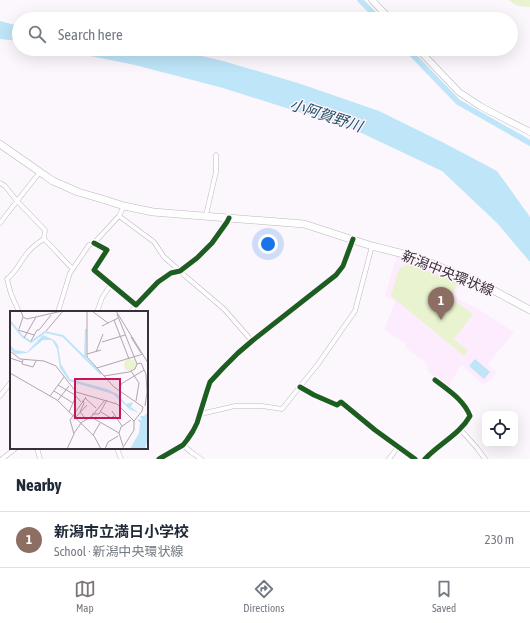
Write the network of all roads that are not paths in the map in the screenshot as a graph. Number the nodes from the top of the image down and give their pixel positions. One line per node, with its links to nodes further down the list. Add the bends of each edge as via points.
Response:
1 (372, 0): 2 (main road)
2 (383, 12)
3 (425, 56): 4 (main road, via 459,92)
4 (530, 132)
5 (0, 144): 7 (main road, 新潟中央環状線)
6 (216, 155): 11 (street, via 216,172)
7 (40, 172): 9 (street); 10 (main road, 新潟中央環状線, via 78,192)
8 (0, 183): 9 (street)
9 (17, 201): 14 (street); 15 (street, via 45,230)
10 (124, 206): 11 (main road, 新潟中央環状線, via 152,212); 12 (street)
11 (206, 215): 13 (main road, 新潟中央環状線)
12 (118, 216): 17 (street); 20 (street, via 154,242 164,257)
13 (228, 218): 16 (main road, 新潟中央環状線, via 304,224); 20 (street, via 212,243)
14 (0, 223)
15 (44, 239): 19 (street); 24 (street, via 25,255 13,275 7,279)
16 (353, 239): 18 (main road, 新潟中央環状線); 28 (street, via 343,266 336,275)
17 (94, 242): 19 (street, via 89,245); 21 (street, via 107,250 94,270)
18 (372, 246): 23 (main road, 新潟中央環状線, via 419,258 493,290); 31 (street, via 355,311)
19 (73, 269): 25 (street)
20 (180, 271): 22 (street, via 171,273 158,282); 28 (street, via 224,309)
21 (111, 284): 22 (street); 26 (street)
22 (136, 305): 27 (street)
23 (530, 310)
24 (20, 311)
25 (58, 311)
26 (97, 311)
27 (132, 311)
28 (252, 340): 33 (street, via 210,382)
29 (435, 380): 34 (street, via 467,409 470,416)
30 (10, 383): 32 (street)
31 (300, 387): 33 (street, via 282,409 235,406); 36 (street, via 337,404 341,402)
32 (0, 396)
33 (200, 413): 35 (street, via 193,431)
34 (460, 429): 47 (street); 48 (street)
35 (182, 445): 43 (street); 44 (street)
36 (398, 447): 45 (street); 46 (street)
37 (15, 449): 40 (street)
38 (37, 449): 41 (street)
39 (117, 449): 42 (street)
40 (2, 459)
41 (40, 459)
42 (122, 459)
43 (159, 459)
44 (201, 459)
45 (388, 459)
46 (415, 459)
47 (425, 459)
48 (485, 459)

